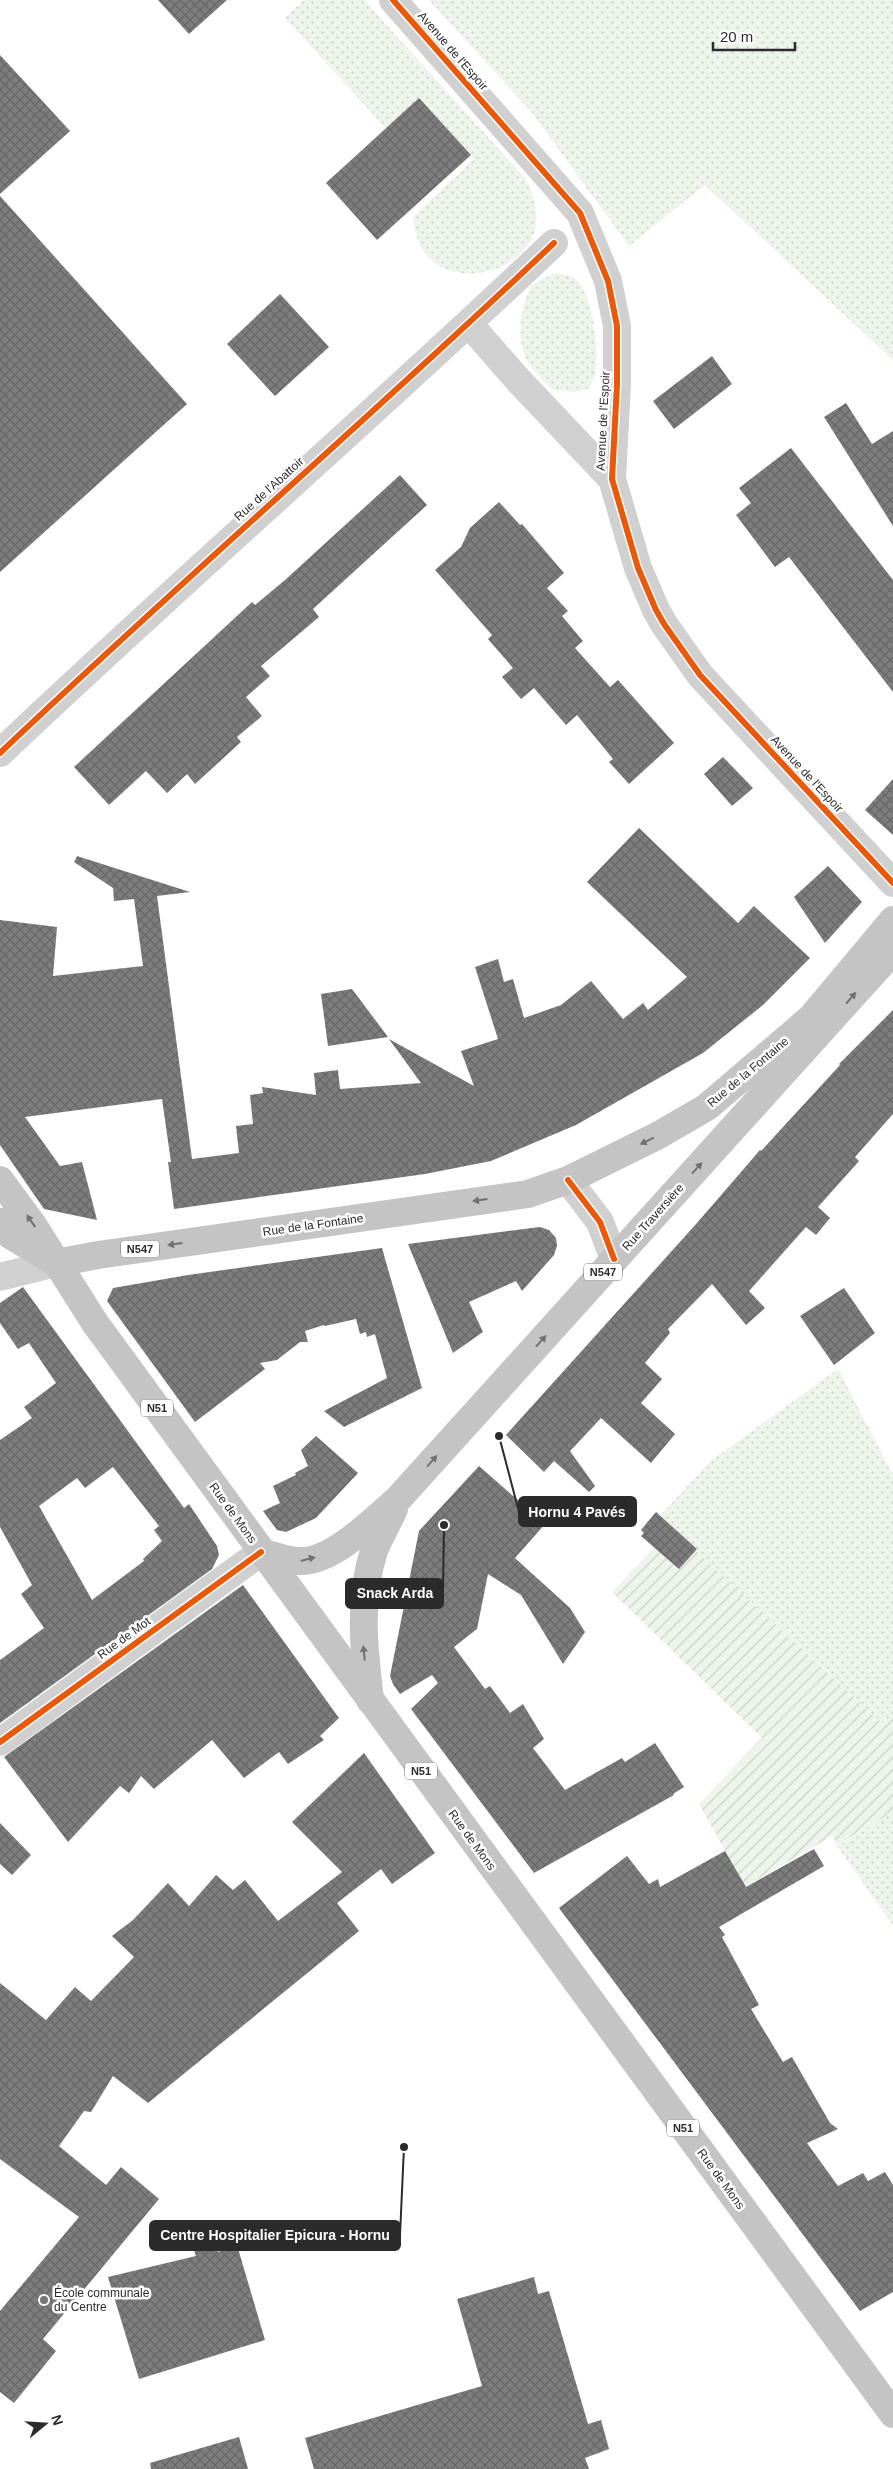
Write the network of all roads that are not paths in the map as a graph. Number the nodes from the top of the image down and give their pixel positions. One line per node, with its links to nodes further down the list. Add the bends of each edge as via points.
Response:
1 (393, 0): 4 (street, Avenue de l'Espoir, via 580,213 593,241 608,281 616,326 617,384)
2 (554, 243): 3 (street, Rue de l'Abattoir)
3 (469, 324): 4 (street); 5 (street, Rue de l'Abattoir, via 188,577)
4 (612, 479): 6 (street, Avenue de l'Espoir, via 638,568 664,624 700,675)
5 (0, 752)
6 (893, 883)
7 (893, 920): 11 (main road, Rue de la Fontaine / N547, one-way to 11, via 811,1018 707,1107)
8 (893, 951): 9 (main road, Rue de la Fontaine / N547, one-way to 8)
9 (807, 1048): 13 (main road, Rue Traversière / N547, one-way to 9)
10 (0, 1180): 14 (main road, N51, one-way to 10, via 34,1225)
11 (568, 1180): 13 (street, via 600,1222); 14 (main road, Rue de la Fontaine / N547, one-way to 14, via 528,1194)
12 (0, 1222): 14 (main road, N51, via 10,1235)
13 (614, 1259): 16 (main road, Rue Traversière / N547, one-way to 13)
14 (56, 1263): 15 (street); 17 (main road, Rue de Mons / N51, via 95,1323)
15 (0, 1277)
16 (400, 1498): 17 (main road, Rue Traversière, one-way to 16, via 300,1562 326,1554 355,1537); 18 (main road, Rue Traversière, one-way to 16, via 363,1597 374,1551)
17 (261, 1552): 18 (main road, Rue de Mons / N51); 19 (street, Rue de Mot)
18 (370, 1701): 20 (main road, Rue de Mons / N51)
19 (0, 1742)
20 (893, 2414)

